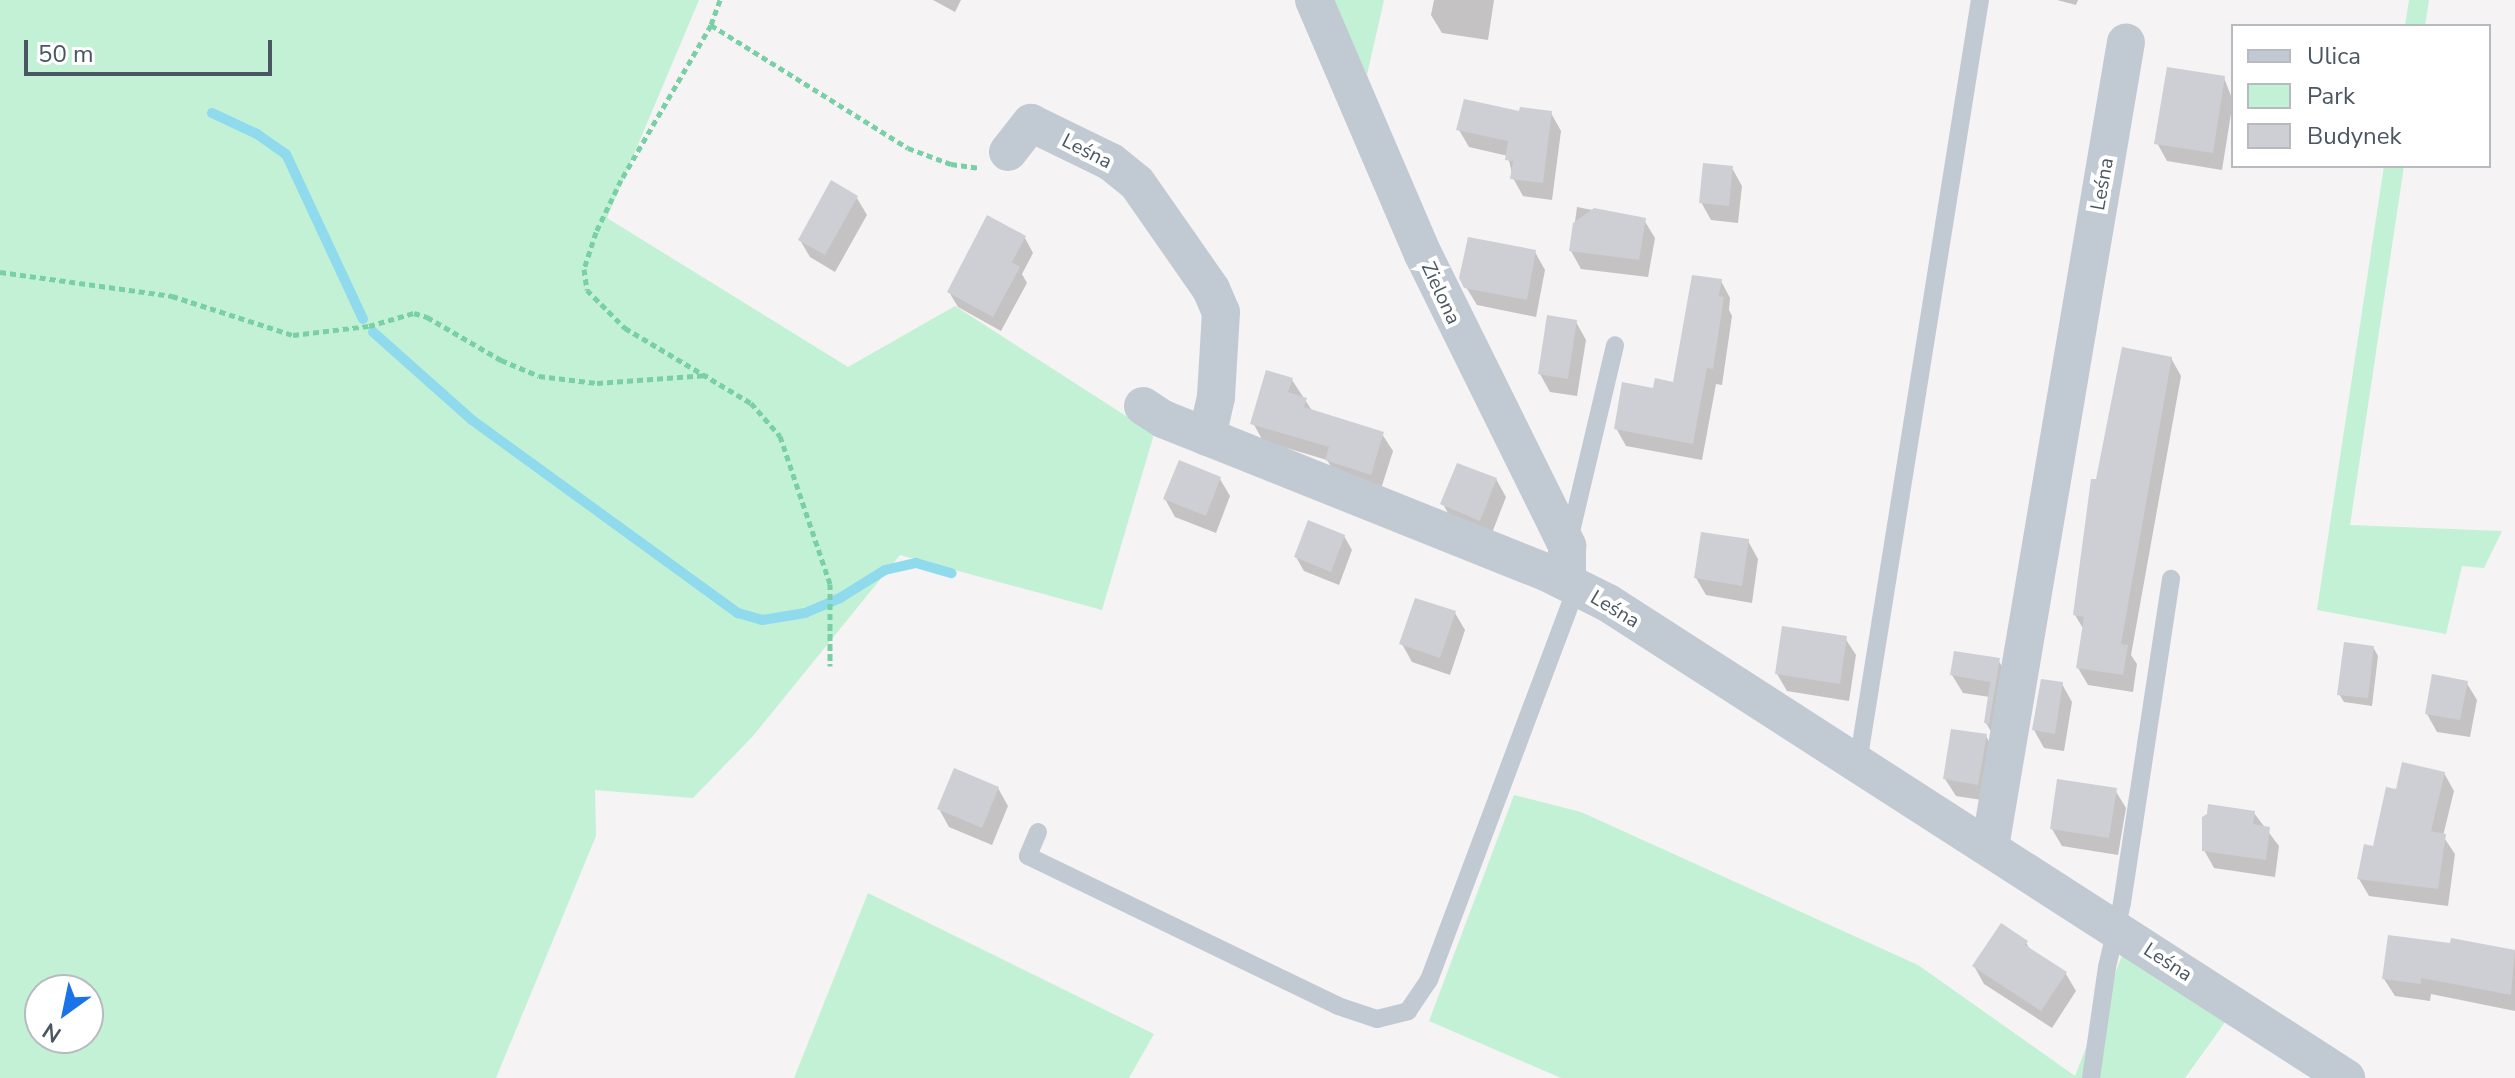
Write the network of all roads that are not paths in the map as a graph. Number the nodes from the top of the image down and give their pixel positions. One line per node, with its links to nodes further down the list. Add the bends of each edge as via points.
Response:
1 (1314, 0): 8 (street, Zielona, via 1423,254)
2 (1980, 0): 10 (lane)
3 (2126, 42): 12 (street, Leśna)
4 (998, 161): 7 (street, Leśna, via 1031,123 1111,162 1137,183 1211,289 1221,312 1216,397)
5 (1615, 345): 8 (lane)
6 (1143, 406): 7 (street, Leśna)
7 (1207, 437): 8 (street, Leśna)
8 (1570, 571): 10 (street, Leśna); 11 (lane, via 1429,980 1408,1011 1377,1019 1338,1006 1028,856)
9 (2171, 579): 13 (lane)
10 (1858, 763): 12 (street, Leśna)
11 (1038, 832)
12 (1990, 847): 13 (street, Leśna)
13 (2118, 929): 14 (lane, via 2107,967); 15 (street, Leśna)
14 (2091, 1078)
15 (2346, 1078)

